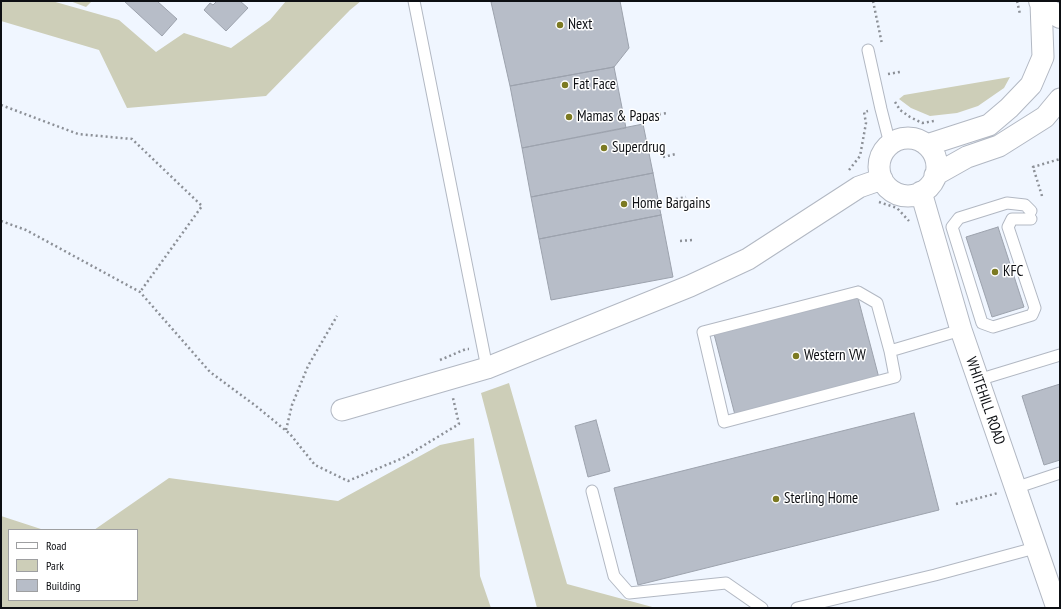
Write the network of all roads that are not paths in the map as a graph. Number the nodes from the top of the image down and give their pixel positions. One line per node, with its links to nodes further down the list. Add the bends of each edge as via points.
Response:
1 (414, 1): 15 (lane)
2 (1040, 2): 3 (main road); 7 (street, via 1043,57 1031,85 988,125)
3 (1060, 17)
4 (868, 50): 6 (lane)
5 (1060, 99): 8 (street, via 1045,117 999,146 967,157)
6 (890, 144): 7 (street, via 897,140 913,138); 9 (street, via 881,156 879,171)
7 (927, 146): 8 (street, via 936,159)
8 (935, 175): 10 (street, via 932,182)
9 (882, 179): 10 (street, via 899,194 912,195); 15 (street, via 859,187 748,259 680,290)
10 (921, 192): 12 (street, WHITEHILL ROAD)
11 (1031, 215): 11 (lane, via 1012,219 1008,227 1035,308 1032,315 993,327 982,323 952,227 959,218 1007,203 1025,206)
12 (961, 330): 13 (lane); 16 (street, WHITEHILL ROAD)
13 (890, 351): 13 (lane, via 895,377 724,422 703,332 858,292 877,303)
14 (1060, 355): 16 (lane)
15 (486, 359): 17 (street, via 448,380)
16 (978, 380): 19 (street, WHITEHILL ROAD)
17 (342, 410)
18 (1060, 473): 19 (lane)
19 (1015, 488): 21 (street, WHITEHILL ROAD)
20 (592, 491): 22 (lane, via 614,576 629,593 726,583)
21 (1035, 548): 23 (lane); 24 (street, WHITEHILL ROAD)
22 (762, 608)
23 (798, 608)
24 (1057, 608)

